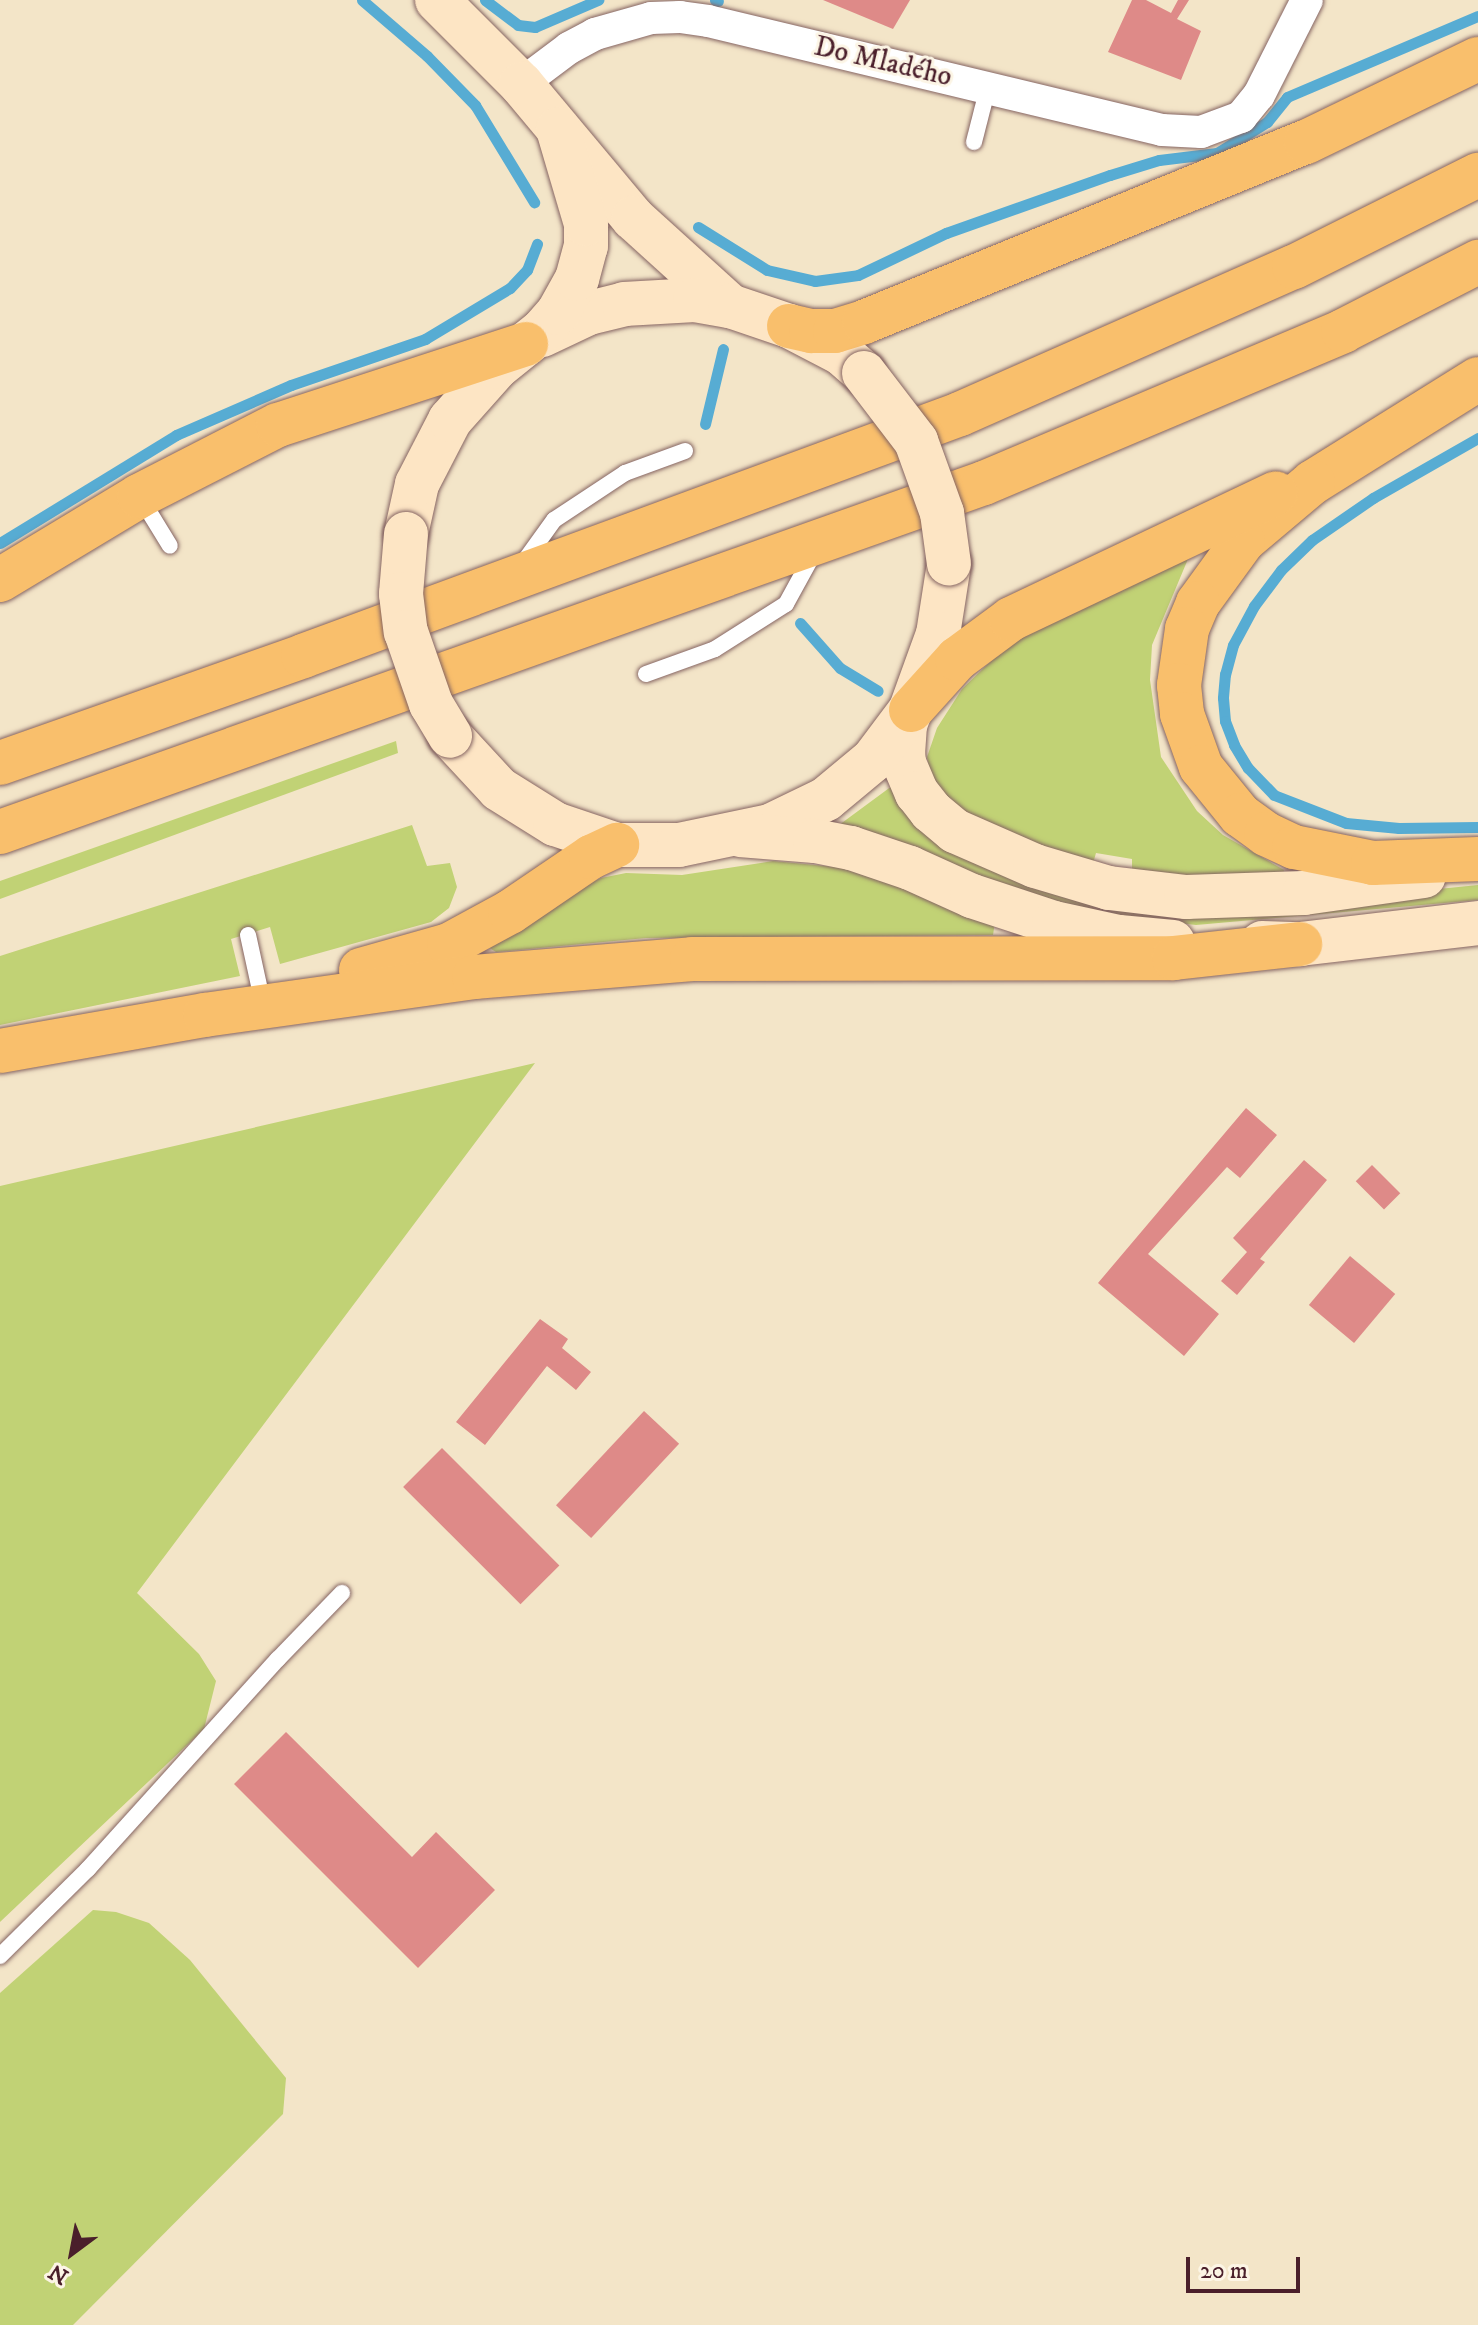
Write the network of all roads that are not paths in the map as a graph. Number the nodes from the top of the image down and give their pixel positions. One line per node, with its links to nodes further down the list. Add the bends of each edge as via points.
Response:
1 (437, 0): 4 (main road)
2 (1307, 0): 5 (street, Do Mladého, via 1259,95 1241,117 1225,126 1201,132 1162,130)
3 (1478, 59): 11 (highway, via 1306,142 864,322 835,331)
4 (521, 84): 5 (street, Do Mladého, via 595,34 651,18 680,17); 6 (main road)
5 (988, 87): 7 (lane)
6 (558, 129): 10 (main road, via 633,218); 12 (main road, via 582,200 586,246 570,294)
7 (974, 142)
8 (1478, 175): 19 (highway, via 1294,267 960,414)
9 (1478, 262): 17 (highway, via 1343,331 984,483)
10 (730, 306): 11 (main road); 12 (main road, via 671,300 624,304 578,317)
11 (789, 326): 22 (main road, bridge, via 841,353 889,401 921,452 942,513 949,564 938,634)
12 (526, 344): 16 (highway, via 278,425); 26 (main road, bridge, via 489,375 450,420 417,484 401,582 406,632 431,704 450,736 499,789 585,837)
13 (1478, 379): 14 (highway)
14 (1362, 449): 22 (highway, via 1011,619 957,659); 27 (highway, via 1243,541 1198,603 1181,657 1185,728 1219,793 1240,815 1294,847 1373,863)
15 (685, 451): 19 (lane, via 625,473 554,520)
16 (139, 496): 18 (lane); 20 (highway)
17 (819, 543): 21 (lane, via 786,604 715,649); 24 (highway)
18 (170, 546)
19 (512, 579): 23 (highway)
20 (0, 580)
21 (646, 674)
22 (911, 710): 25 (main road, via 873,760 826,799); 28 (main road, via 903,740 904,763 917,793 945,823 1035,866 1109,888 1186,897 1304,893)
23 (0, 763)
24 (0, 832)
25 (740, 835): 26 (main road, via 679,845); 31 (main road, via 851,848 972,896 1119,937)
26 (617, 845): 32 (highway, via 449,945)
27 (1478, 859)
28 (1478, 868)
29 (1478, 923): 31 (main road)
30 (248, 935): 32 (lane)
31 (1300, 944): 33 (highway, via 1174,958 692,959 474,977)
32 (262, 999): 33 (highway)
33 (205, 1015): 34 (highway)
34 (0, 1051)
35 (342, 1593): 36 (lane, via 99,1858)
36 (0, 1956)

